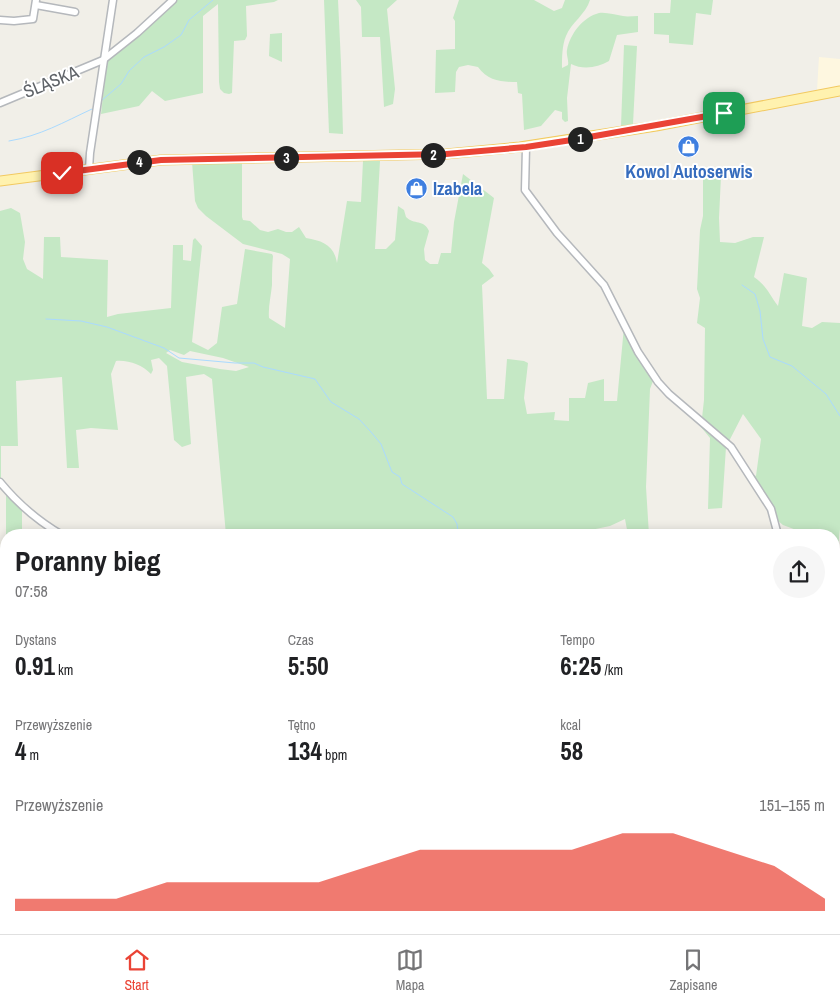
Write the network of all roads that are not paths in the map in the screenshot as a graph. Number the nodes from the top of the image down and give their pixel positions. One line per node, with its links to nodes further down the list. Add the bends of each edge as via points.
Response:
1 (113, 0): 6 (street)
2 (173, 0): 6 (street, ŚLĄSKA)
3 (36, 2): 4 (street); 5 (street, via 33,19)
4 (74, 12)
5 (0, 20)
6 (103, 60): 8 (street, ŚLĄSKA); 10 (street, ŚLĄSKA)
7 (840, 91): 9 (main road)
8 (0, 103)
9 (526, 147): 10 (main road, via 446,154 161,160); 14 (street, via 525,190 557,233 604,285 638,352 658,382 731,447 771,509)
10 (89, 169): 11 (main road)
11 (0, 181)
12 (0, 482): 13 (street, via 35,518)
13 (52, 529)
14 (776, 529)

